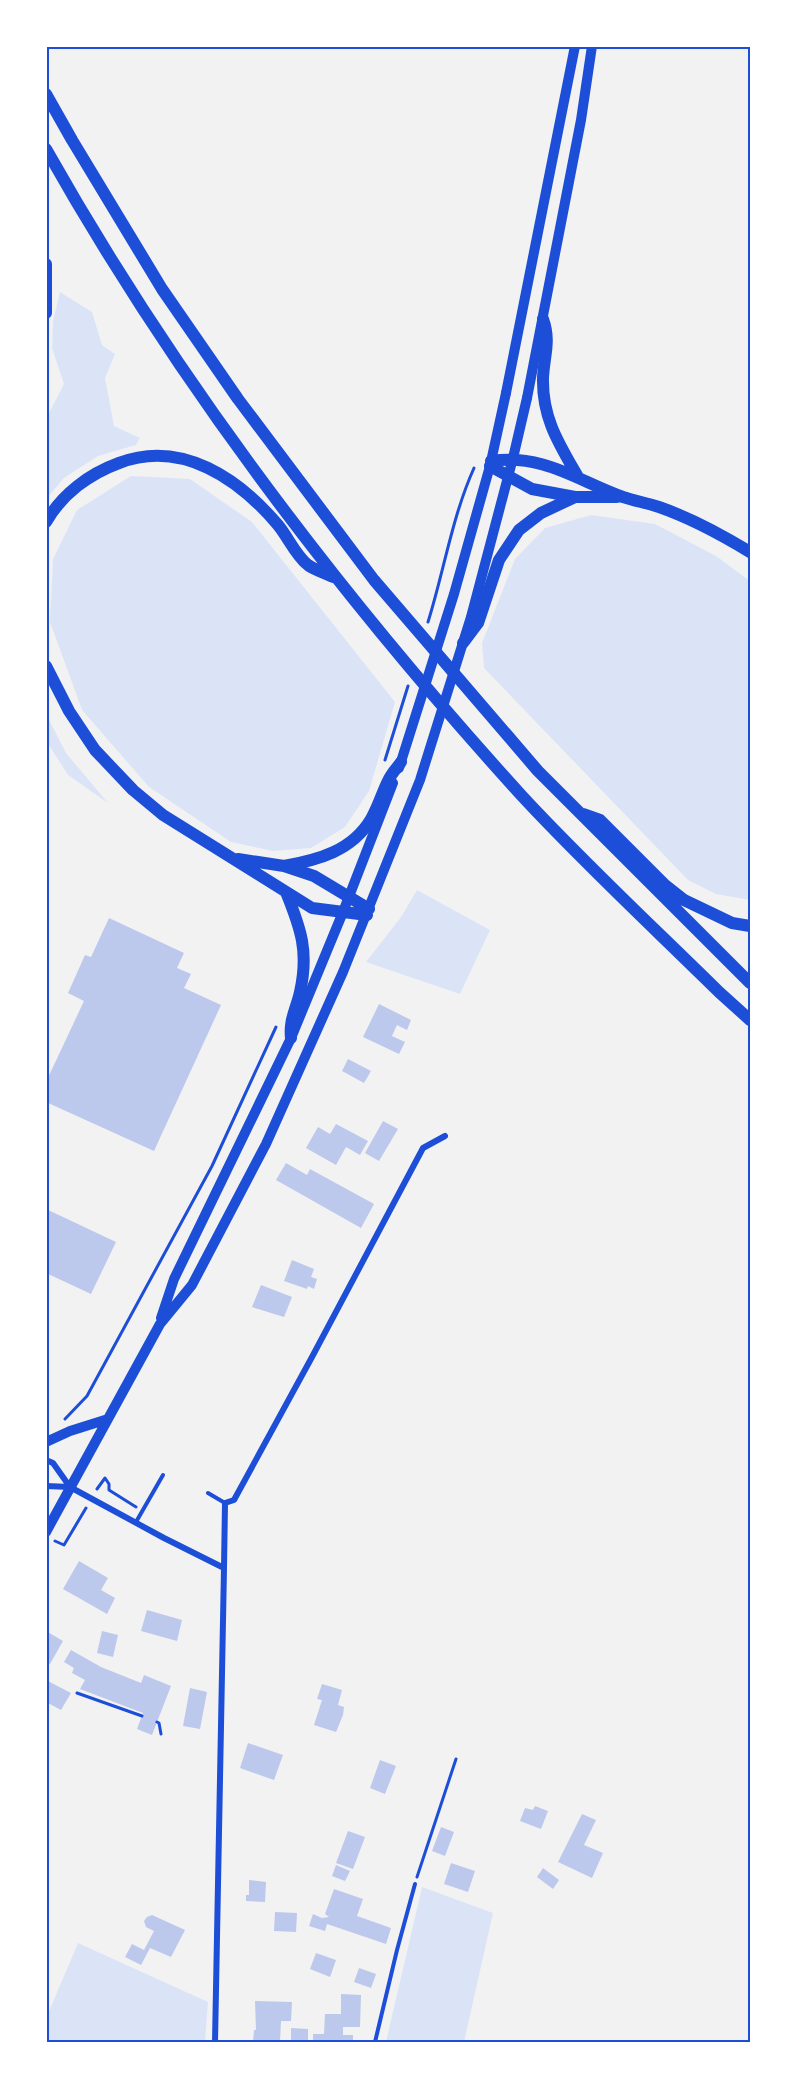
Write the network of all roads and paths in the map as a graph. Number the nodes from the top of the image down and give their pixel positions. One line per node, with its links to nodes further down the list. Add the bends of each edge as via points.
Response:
1 (575, 46): 9 (main road)
2 (592, 46): 7 (main road)
3 (46, 94): 26 (highway, via 162,289 290,469 374,580 498,727)
4 (46, 149): 18 (highway, via 186,372)
5 (46, 264): 6 (highway)
6 (46, 314)
7 (543, 319): 8 (main road); 12 (highway, via 548,334 543,381 548,418 554,437)
8 (513, 458): 9 (highway); 11 (main road); 12 (highway, via 534,461)
9 (491, 464): 11 (highway); 23 (main road)
10 (476, 465): 17 (path, via 462,495)
11 (507, 477): 14 (highway, via 532,489); 19 (main road)
12 (578, 477): 13 (highway)
13 (623, 497): 14 (highway); 16 (highway, via 699,523)
14 (575, 498): 19 (highway, via 541,513 519,530 495,570)
15 (46, 522): 18 (highway, via 72,490 99,470 130,458 166,456 199,463 226,477 278,525 307,565)
16 (750, 552)
17 (441, 578)
18 (336, 579): 36 (highway, via 524,797)
19 (474, 620): 20 (highway)
20 (464, 643): 33 (main road, via 420,780)
21 (46, 666): 28 (highway, via 95,750 133,790 163,815)
22 (390, 745): 24 (path)
23 (401, 762): 29 (highway, via 389,778 371,820 359,834 318,860); 31 (main road)
24 (383, 765)
25 (46, 793): 27 (street)
26 (579, 813): 34 (highway, via 600,820 684,900 732,923); 35 (highway)
27 (46, 820)
28 (234, 859): 29 (highway); 30 (highway)
29 (284, 866): 31 (highway, via 314,876)
30 (285, 892): 32 (highway, via 312,908); 38 (highway, via 300,925 306,961 290,1024)
31 (349, 896): 32 (main road); 33 (highway)
32 (343, 912): 33 (highway); 38 (main road)
33 (368, 912): 40 (main road, via 266,1144 192,1285)
34 (750, 926)
35 (750, 982)
36 (750, 1020)
37 (278, 1024): 42 (path, via 212,1166 87,1396 59,1423)
38 (291, 1038): 40 (main road, via 174,1279)
39 (445, 1136): 51 (street, via 423,1148 234,1500)
40 (159, 1324): 41 (main road)
41 (108, 1419): 42 (main road); 48 (main road)
42 (60, 1436): 43 (main road)
43 (46, 1442)
44 (46, 1460): 48 (street, via 53,1463)
45 (163, 1475): 52 (lane)
46 (102, 1480): 52 (path, via 106,1478 109,1490)
47 (46, 1486): 48 (street)
48 (70, 1487): 50 (street); 54 (main road)
49 (208, 1493): 51 (lane)
50 (92, 1498): 53 (street); 54 (path, via 64,1545)
51 (225, 1503): 55 (street)
52 (141, 1513): 53 (lane)
53 (135, 1522): 55 (street)
54 (46, 1534)
55 (224, 1568): 62 (street)
56 (77, 1693): 57 (path)
57 (142, 1716)
58 (157, 1722): 59 (path)
59 (161, 1734)
60 (456, 1759): 61 (path)
61 (415, 1884): 63 (lane)
62 (215, 2043)
63 (375, 2043)

